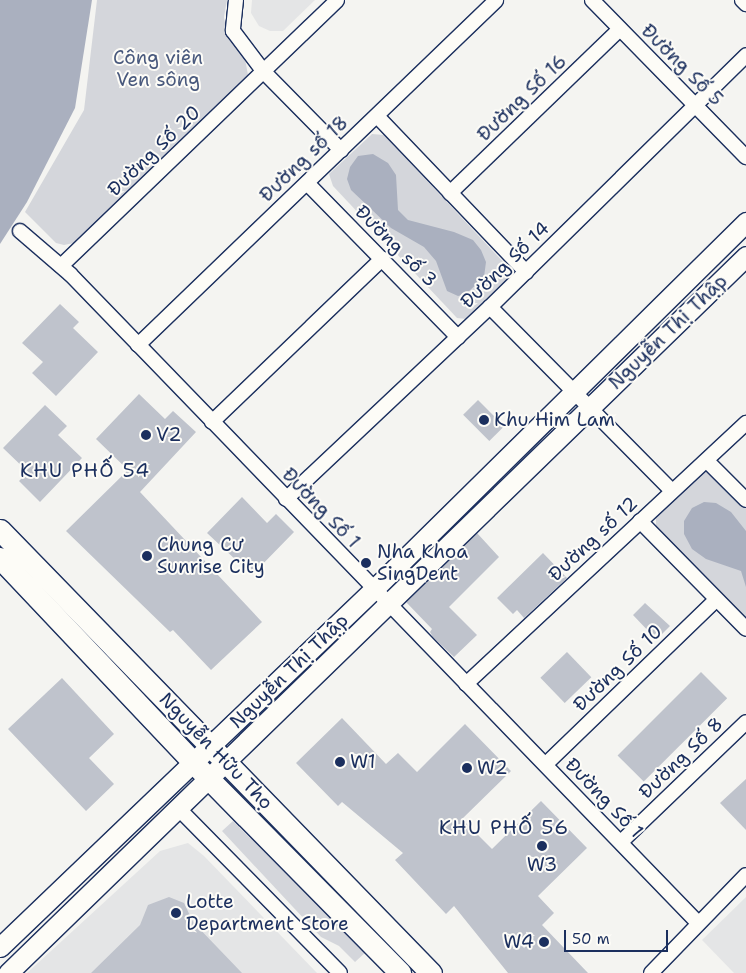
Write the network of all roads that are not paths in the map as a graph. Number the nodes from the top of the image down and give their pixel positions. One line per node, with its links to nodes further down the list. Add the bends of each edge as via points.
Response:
1 (236, 0): 9 (street, via 233,31)
2 (338, 0): 9 (street, Đường Số 20)
3 (496, 0): 11 (street, Đường số 18)
4 (592, 0): 7 (street, Đường Số 5)
5 (742, 0): 6 (street)
6 (746, 4)
7 (620, 30): 10 (street, Đường Số 5); 15 (street, Đường Số 16)
8 (746, 54): 10 (street, Đường Số 14)
9 (264, 72): 12 (street); 20 (street, Đường Số 20)
10 (695, 105): 13 (street, Đường Số 5); 21 (street, Đường Số 14)
11 (377, 116): 12 (street, Đường số 18); 15 (street)
12 (341, 150): 14 (street, Đường số 18)
13 (746, 157)
14 (307, 183): 19 (street, Đường số 3); 24 (street, Đường số 18)
15 (450, 193): 21 (street)
16 (746, 222): 25 (main road, Nguyễn Thị Thập)
17 (20, 230): 20 (street, Đường Số 1)
18 (746, 256): 26 (main road, Nguyễn Thị Thập)
19 (382, 259): 23 (street, Đường số 3); 27 (street)
20 (61, 266): 24 (street, Đường Số 1)
21 (526, 272): 22 (street, Đường Số 14)
22 (490, 307): 23 (street, Đường Số 14); 25 (street)
23 (458, 337): 31 (street, Đường Số 14)
24 (138, 346): 27 (street, Đường Số 1)
25 (574, 391): 26 (street); 36 (main road, Nguyễn Thị Thập)
26 (590, 408): 30 (street); 38 (main road, Nguyễn Thị Thập)
27 (212, 422): 31 (street, Đường Số 1)
28 (746, 423): 29 (street, Đường số 12)
29 (708, 461): 30 (street, Đường số 12); 32 (street)
30 (672, 491): 33 (street, Đường số 12)
31 (286, 499): 36 (street, Đường Số 1)
32 (746, 500)
33 (640, 521): 37 (street); 40 (street, Đường số 12)
34 (0, 530): 43 (main road, Nguyễn Hữu Thọ)
35 (0, 558): 45 (main road, Nguyễn Hữu Thọ)
36 (374, 589): 38 (street, Đường Số 1); 42 (main road, Nguyễn Thị Thập)
37 (716, 600): 39 (street); 47 (street, Đường Số 10)
38 (389, 605): 40 (street, Đường Số 1); 44 (main road, Nguyễn Thị Thập)
39 (746, 629)
40 (466, 684): 47 (street, Đường Số 1)
41 (746, 722): 51 (street, Đường Số 8)
42 (229, 728): 43 (main road, Nguyễn Thị Thập); 44 (main road)
43 (211, 745): 45 (main road, Nguyễn Thị Thập); 46 (main road, Nguyễn Hữu Thọ)
44 (245, 745): 46 (main road, Nguyễn Thị Thập)
45 (194, 761): 48 (main road, Nguyễn Hữu Thọ); 49 (main road, Nguyễn Thị Thập)
46 (227, 763): 48 (main road, Nguyễn Thị Thập); 58 (main road, Nguyễn Hữu Thọ)
47 (546, 764): 51 (street, Đường Số 1)
48 (210, 780): 50 (main road, Nguyễn Thị Thập); 57 (main road, Nguyễn Hữu Thọ)
49 (170, 785): 50 (main road); 54 (main road, Nguyễn Thị Thập)
50 (183, 806): 55 (main road, Nguyễn Thị Thập); 56 (street)
51 (621, 842): 53 (street, Đường Số 1)
52 (746, 874): 53 (street)
53 (697, 922): 59 (street, via 686,939)
54 (0, 947)
55 (8, 973)
56 (340, 973)
57 (400, 973)
58 (431, 973)
59 (651, 973)

